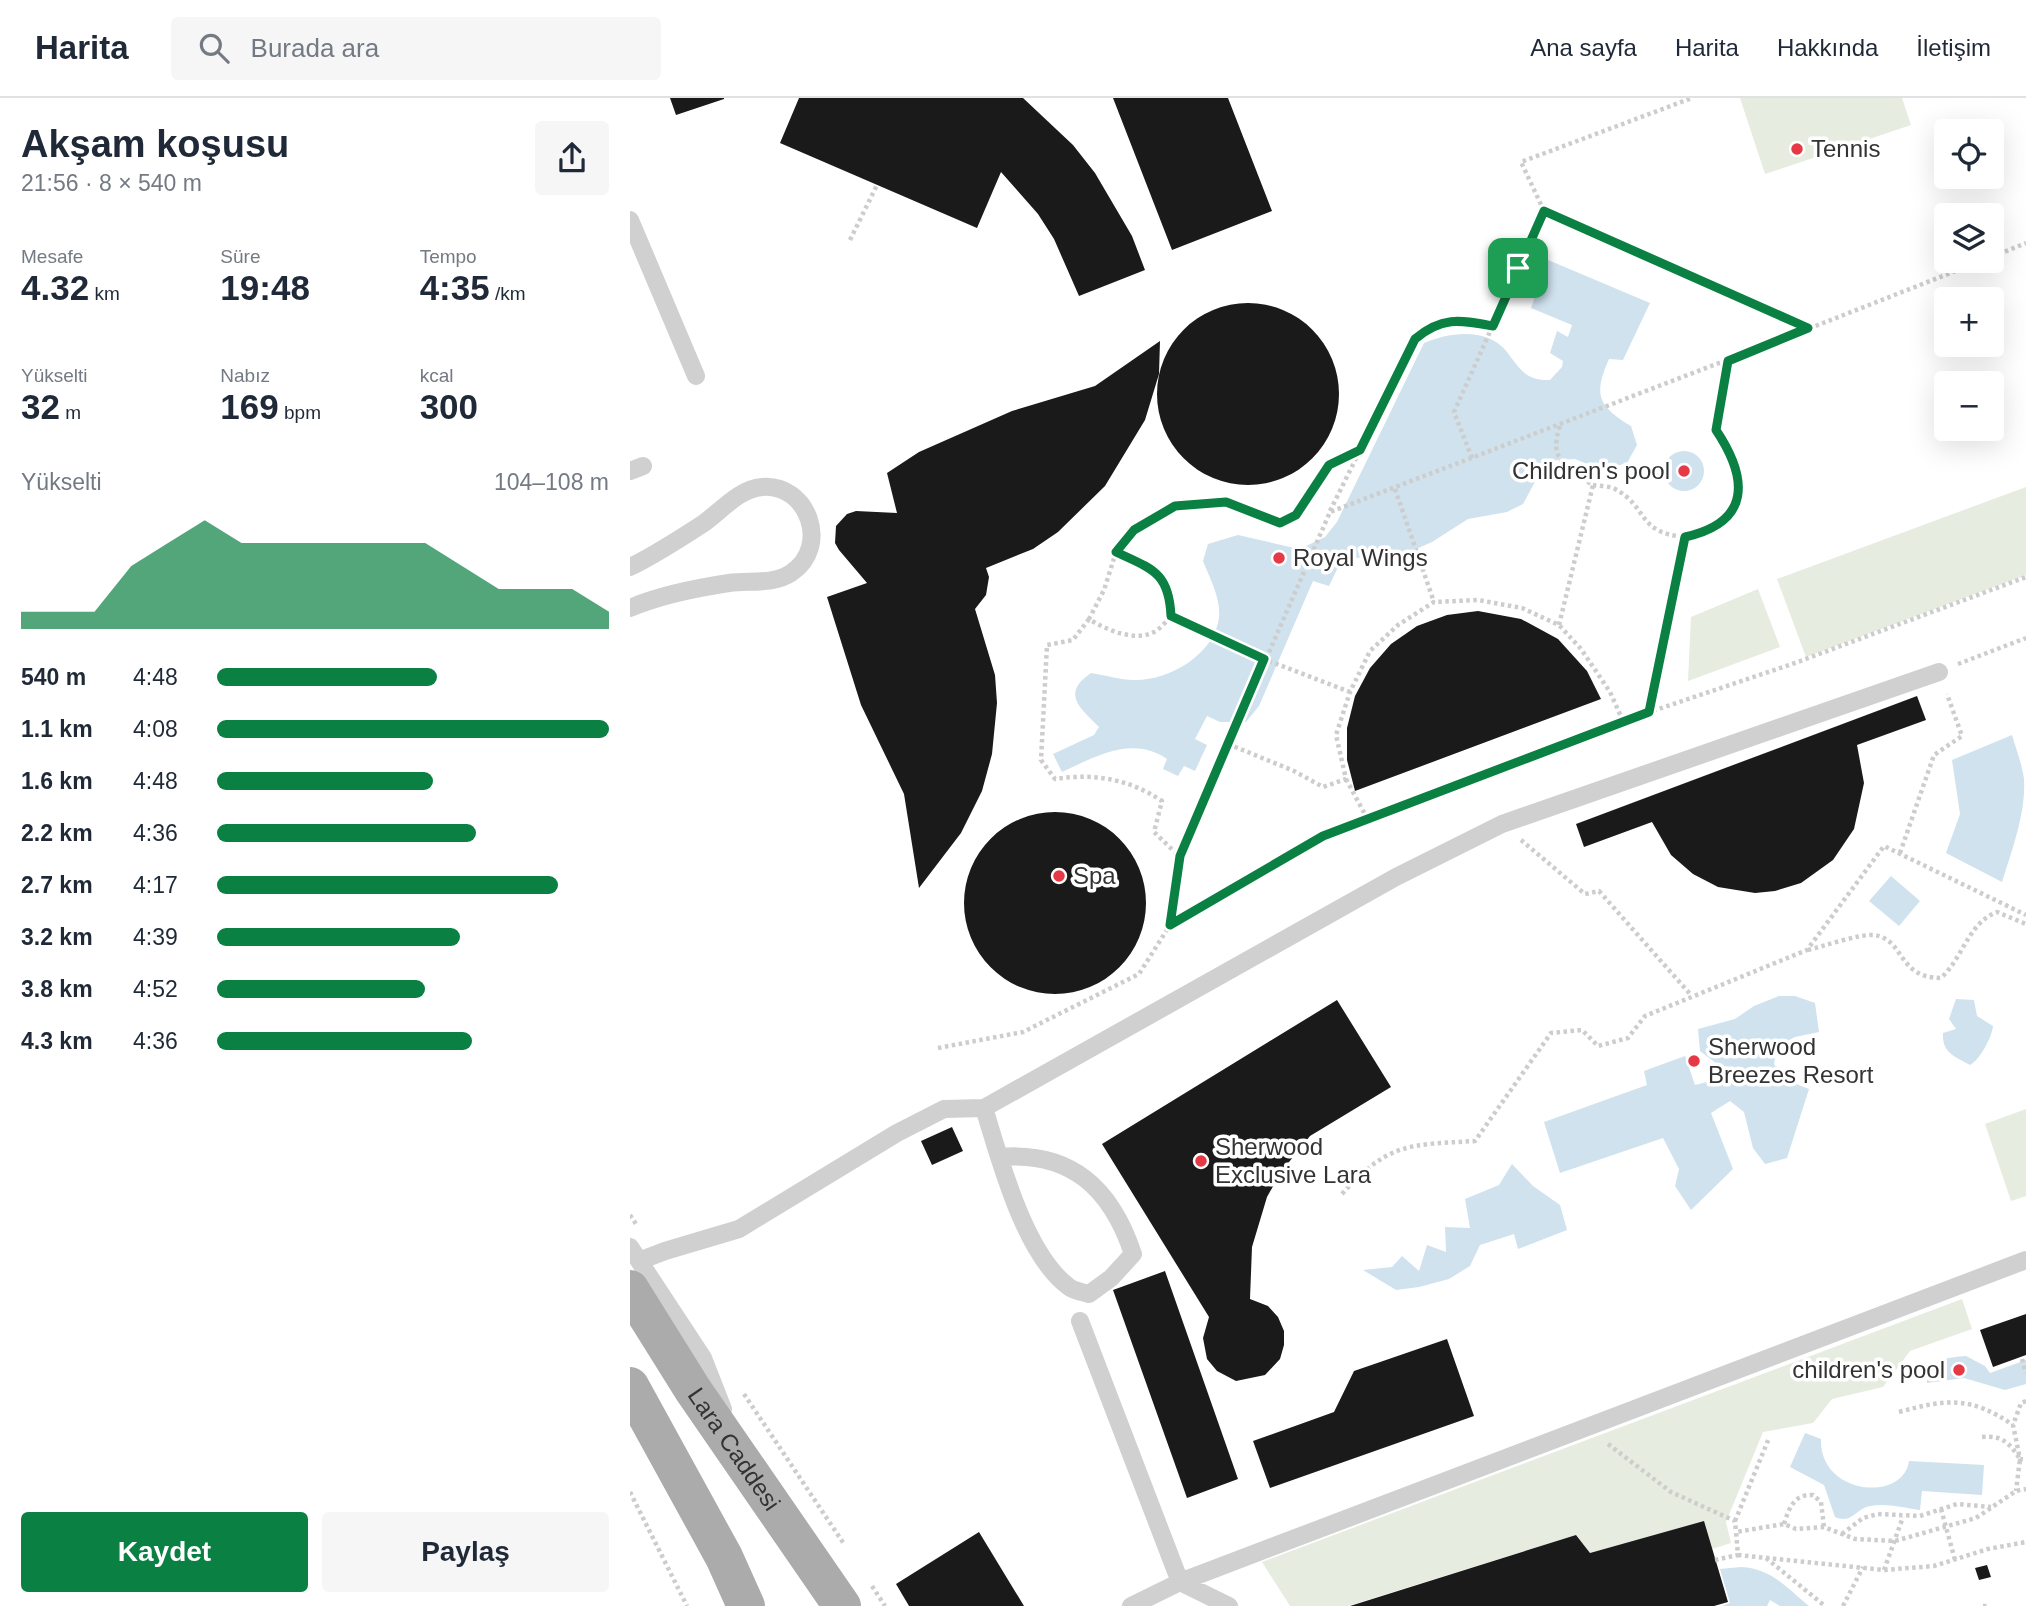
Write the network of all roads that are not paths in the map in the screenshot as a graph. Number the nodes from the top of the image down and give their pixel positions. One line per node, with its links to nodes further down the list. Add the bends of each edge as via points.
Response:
1 (630, 220): 2 (lane)
2 (696, 376)
3 (630, 567): 4 (lane, via 750,489 778,488 809,515 808,554 792,573 649,600)
4 (630, 608)
5 (1939, 672): 6 (lane, via 1502,824 1396,877)
6 (984, 1108): 7 (lane); 9 (lane, via 944,1109 739,1229)
7 (1000, 1157): 7 (lane, via 1022,1221 1050,1268 1070,1288 1089,1294 1133,1254 1125,1231 1083,1174 1028,1155)
8 (2026, 1260): 12 (lane)
9 (638, 1263): 13 (main road, Lara Caddesi, via 748,1471)
10 (1080, 1321): 12 (lane)
11 (630, 1386): 14 (main road)
12 (1180, 1582): 15 (lane); 16 (lane)
13 (856, 1594)
14 (746, 1606)
15 (1131, 1606)
16 (1229, 1606)

